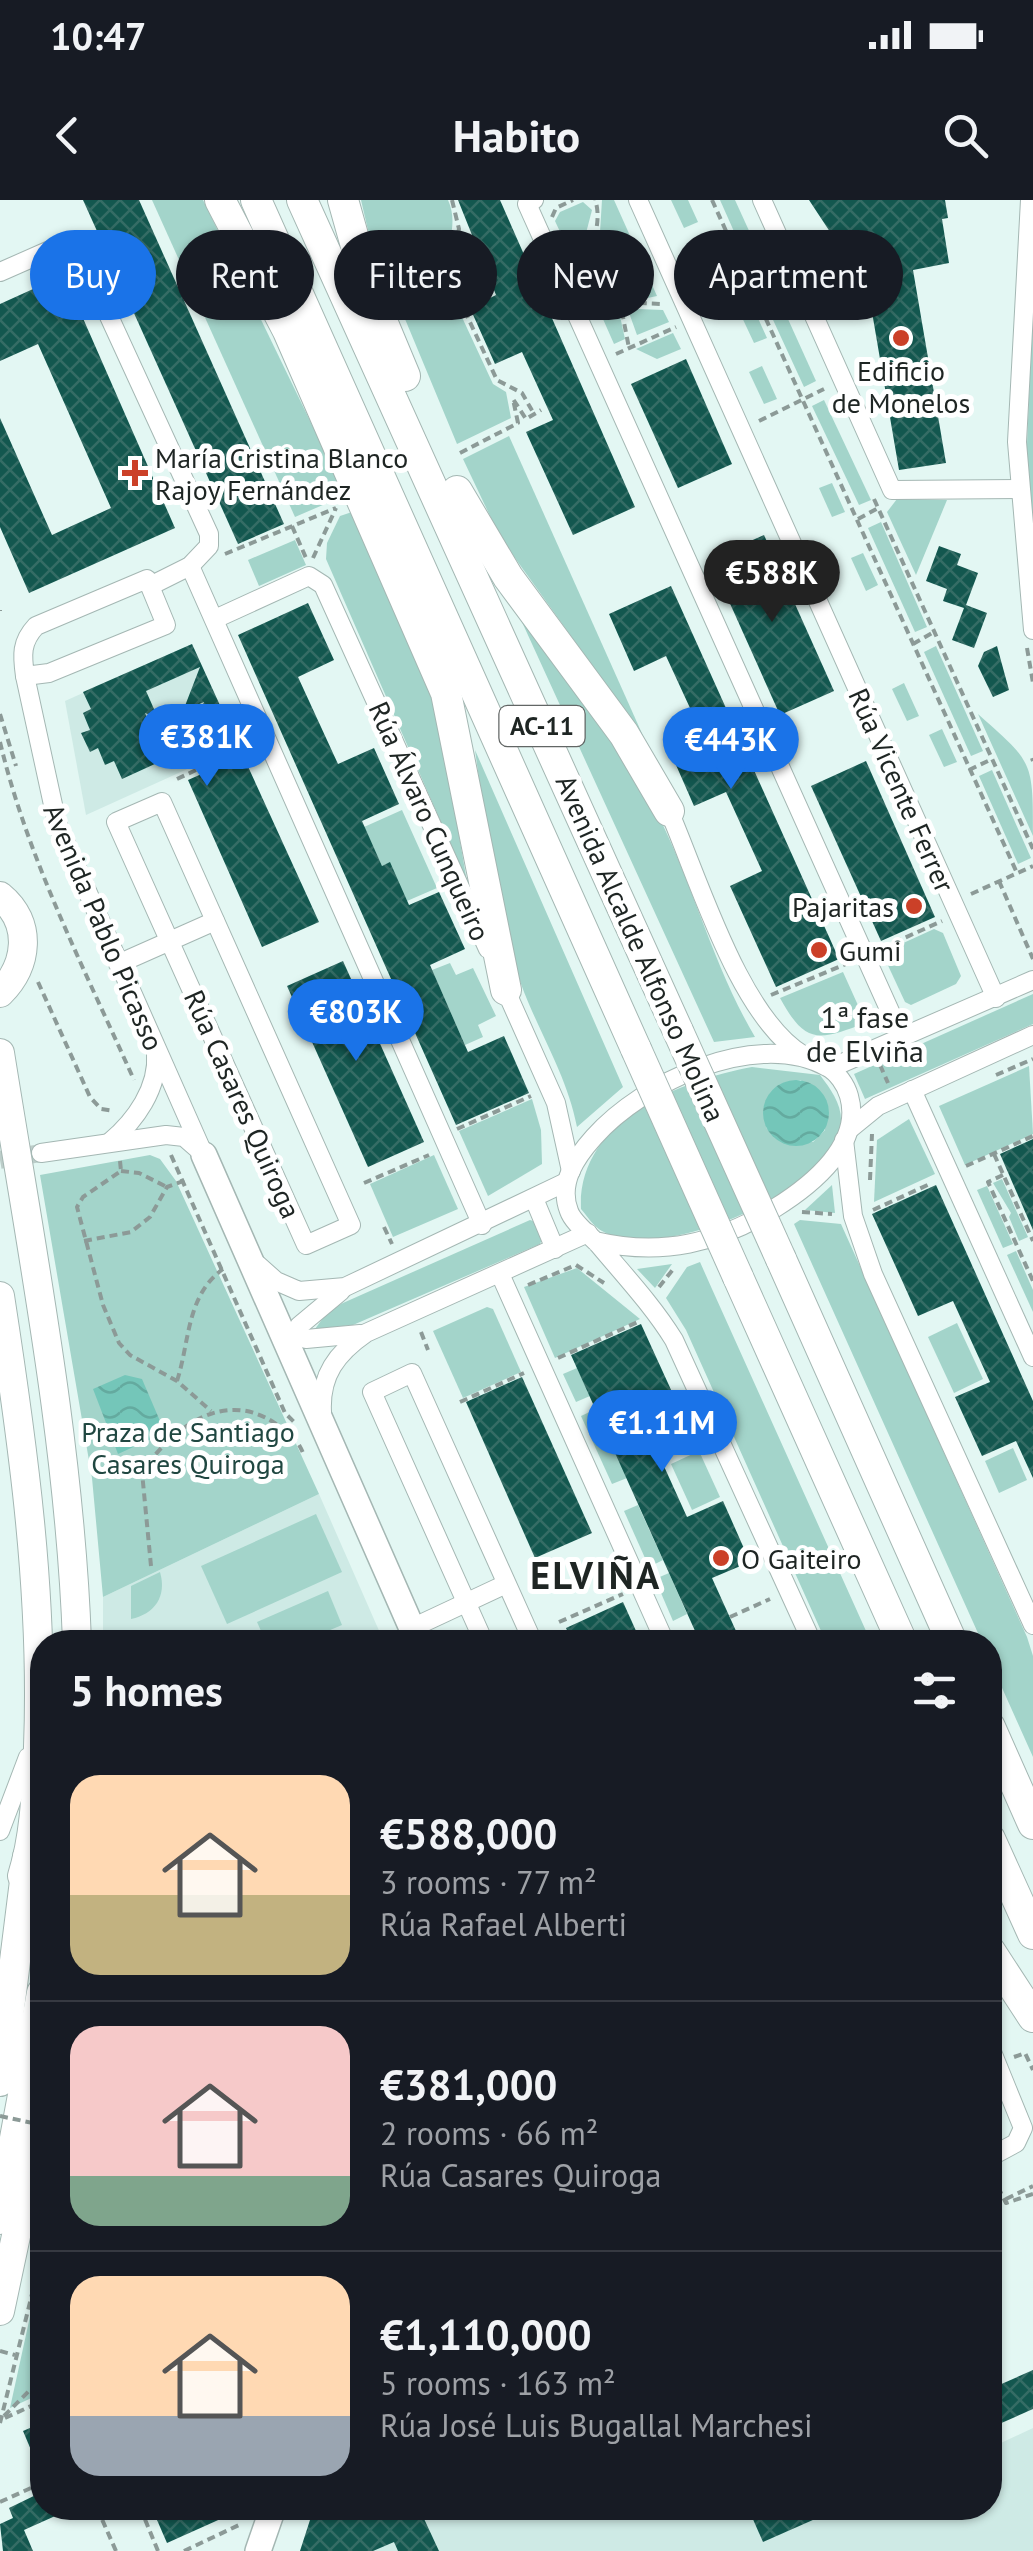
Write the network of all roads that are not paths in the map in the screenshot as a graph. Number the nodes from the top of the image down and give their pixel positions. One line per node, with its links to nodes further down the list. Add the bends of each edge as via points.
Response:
1 (220, 200): 11 (highway)
2 (256, 200): 13 (highway, Avenida Alcalde Alfonso Molina / AC-11)
3 (302, 200): 12 (highway, Avenida Alcalde Alfonso Molina / AC-11)
4 (344, 200): 10 (highway)
5 (534, 200): 34 (street, via 527,204)
6 (638, 200): 32 (street, Rúa Vicente Ferrer)
7 (762, 200): 15 (street, via 892,490)
8 (1030, 200): 15 (street)
9 (0, 272): 17 (street, via 50,250 78,251 208,534 209,546)
10 (404, 375): 12 (highway); 14 (highway)
11 (323, 411): 13 (highway); 16 (highway)
12 (405, 421): 14 (highway); 71 (highway, Avenida Alcalde Alfonso Molina / AC-11, bridge)
13 (365, 442): 16 (highway); 70 (highway, Avenida Alcalde Alfonso Molina / AC-11, bridge)
14 (454, 464): 24 (highway, via 508,577 624,734)
15 (1018, 489): 20 (street)
16 (375, 527): 30 (highway, via 446,693)
17 (190, 566): 18 (street); 19 (street)
18 (150, 586): 21 (street, via 166,625); 22 (street, via 147,579 36,626 22,653)
19 (214, 619): 30 (street, Rúa Álvaro Cunqueiro, via 308,576 323,585); 48 (street)
20 (1033, 630)
21 (49, 674): 22 (street); 23 (street, via 40,694)
22 (24, 676): 23 (street, Avenida Pablo Picasso)
23 (41, 758): 28 (street, Avenida Pablo Picasso, via 57,823)
24 (669, 812): 37 (street, via 752,1004 777,1036)
25 (0, 896): 31 (main road, via 17,916 24,950)
26 (215, 921): 27 (street); 27 (street, Rúa Casares Quiroga, via 162,802 116,822); 27 (street, Rúa Casares Quiroga, via 352,1225 306,1246)
27 (170, 941): 28 (street)
28 (118, 964): 35 (street, Avenida Pablo Picasso)
29 (1033, 980): 32 (street)
30 (506, 990): 46 (street, Rúa Álvaro Cunqueiro, via 556,1103)
31 (0, 993)
32 (996, 998): 34 (street)
33 (1033, 1035): 39 (street)
34 (902, 1038): 38 (street, via 874,1058)
35 (156, 1049): 40 (street, Avenida Pablo Picasso); 43 (street, via 146,1098)
36 (0, 1053): 63 (main road, via 51,1377)
37 (808, 1058): 38 (street); 46 (street, via 744,1056 672,1076 610,1119)
38 (831, 1068): 41 (street, via 853,1110)
39 (912, 1090): 41 (street, via 890,1094); 57 (street)
40 (186, 1116): 42 (street, Avenida Pablo Picasso); 45 (street, Avenida Pablo Picasso)
41 (847, 1134): 49 (street, via 806,1188 740,1230 674,1249 632,1250); 61 (street, via 853,1216 873,1274)
42 (184, 1137): 43 (street, via 166,1135); 45 (street, Avenida Pablo Picasso)
43 (114, 1149): 44 (street)
44 (41, 1153)
45 (204, 1155): 50 (street, Avenida Pablo Picasso)
46 (568, 1177): 47 (street); 49 (street, Rúa Álvaro Cunqueiro, via 569,1214)
47 (535, 1200): 48 (street); 51 (street)
48 (482, 1225): 53 (street)
49 (592, 1237): 51 (street); 69 (street, via 674,1340)
50 (242, 1242): 53 (street, via 263,1272 285,1286 314,1293); 56 (street, Avenida Pablo Picasso)
51 (555, 1250): 52 (street)
52 (500, 1274): 55 (street); 68 (street)
53 (345, 1287): 56 (street)
54 (0, 1296): 62 (main road, via 33,1551)
55 (366, 1332): 56 (street); 58 (street, via 336,1359 322,1386)
56 (287, 1338): 58 (street, Avenida Pablo Picasso)
57 (1033, 1357)
58 (328, 1442): 64 (street, Avenida Pablo Picasso)
59 (506, 1584): 60 (street); 60 (street, via 412,1374 372,1392); 67 (street)
60 (466, 1603): 65 (street); 66 (street)
61 (1033, 1625)
62 (36, 1630)
63 (75, 1630)
64 (413, 1630)
65 (423, 1630)
66 (478, 1630)
67 (527, 1630)
68 (667, 1630)
69 (807, 1630)
70 (897, 1630)
71 (947, 1630)
72 (30, 1752): 75 (street)
73 (1002, 1754): 74 (highway)
74 (1033, 1824)
75 (0, 1831)
76 (30, 1832): 77 (main road)
77 (28, 1857): 81 (main road); 85 (highway)
78 (1002, 1866): 79 (highway)
79 (1033, 1934)
80 (1002, 1970): 82 (highway)
81 (0, 1980)
82 (1033, 2018)
83 (30, 2058): 88 (highway)
84 (1002, 2076): 86 (street, via 1023,2128 1016,2143)
85 (0, 2081)
86 (1002, 2151)
87 (30, 2170): 89 (main road)
88 (0, 2220)
89 (0, 2311)
90 (269, 2520): 91 (street)
91 (258, 2551)

